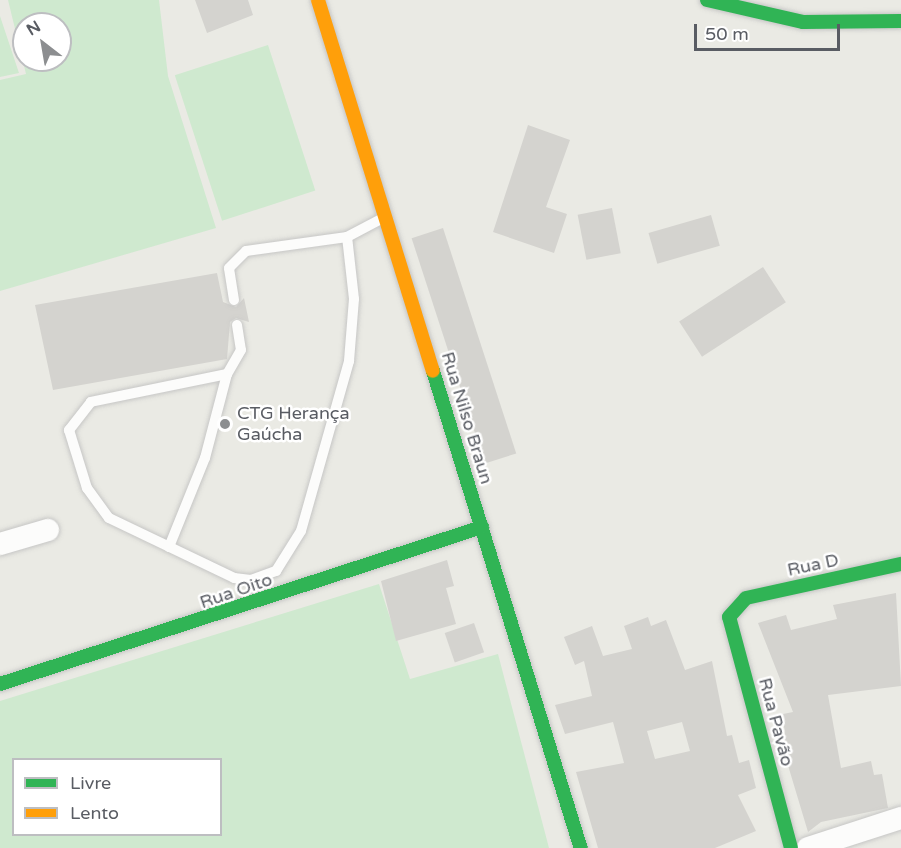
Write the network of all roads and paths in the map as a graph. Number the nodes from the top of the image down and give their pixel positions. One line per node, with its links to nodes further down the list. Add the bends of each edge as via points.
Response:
1 (318, 0): 4 (main road, Rua Nilso Braun)
2 (707, 0): 3 (main road, via 803,22)
3 (901, 21)
4 (386, 216): 5 (lane); 9 (main road, Rua Nilso Braun)
5 (347, 237): 6 (lane, via 246,251 229,268); 12 (lane, via 354,299 349,361 301,531 276,571 251,580 234,578)
6 (234, 300)
7 (237, 325): 8 (lane, via 241,350)
8 (227, 374): 12 (lane, via 206,458); 12 (lane, via 210,382 91,402 69,430 87,488 110,518)
9 (482, 527): 15 (main road, Rua Oito); 17 (main road, Rua Nilso Braun)
10 (48, 530): 11 (street)
11 (0, 544)
12 (169, 547)
13 (901, 564): 14 (main road, Rua D, via 746,598)
14 (735, 606): 18 (main road, Rua Pavão, via 729,617)
15 (0, 684)
16 (901, 818): 19 (street)
17 (581, 848)
18 (791, 848)
19 (808, 848)

